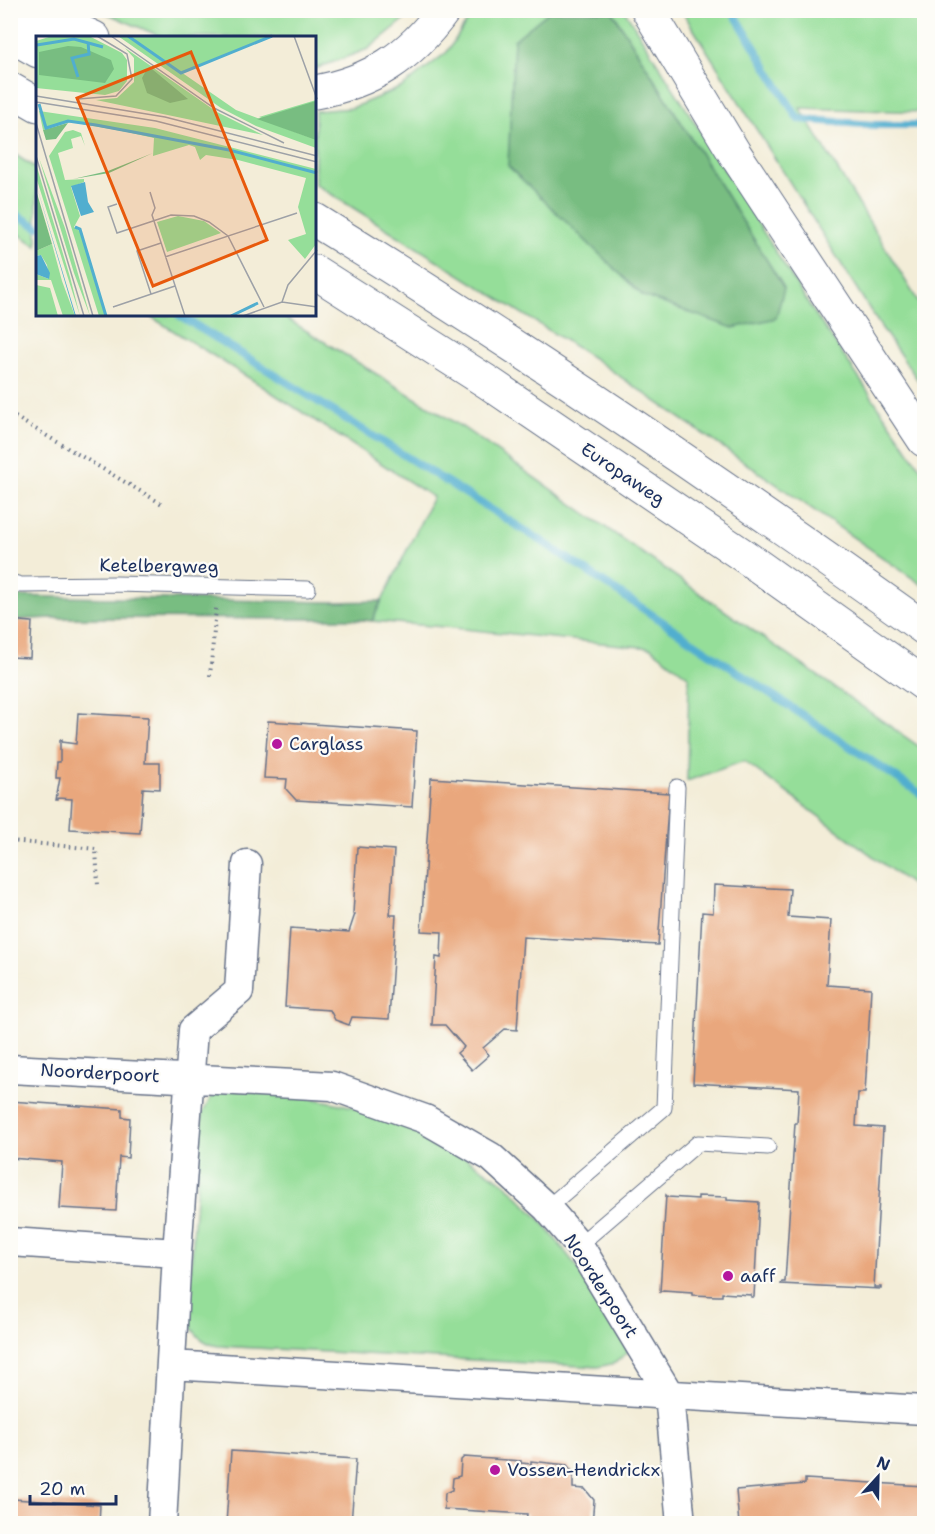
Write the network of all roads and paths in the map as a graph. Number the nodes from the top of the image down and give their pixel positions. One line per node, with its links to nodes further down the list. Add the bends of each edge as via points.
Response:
1 (19, 10): 5 (highway)
2 (444, 10): 8 (highway, via 406,53 385,68 354,83)
3 (648, 10): 13 (highway, via 735,154)
4 (10, 36): 6 (highway)
5 (89, 36)
6 (36, 50)
7 (10, 89): 9 (highway)
8 (316, 92)
9 (36, 104)
10 (316, 221): 18 (highway, via 568,382)
11 (316, 273): 20 (highway, Europaweg, via 747,558)
12 (10, 414): 14 (path)
13 (924, 440)
14 (162, 504)
15 (10, 582): 16 (lane, Ketelbergweg)
16 (218, 586): 17 (lane, Ketelbergweg); 19 (path)
17 (308, 590)
18 (924, 628)
19 (210, 676)
20 (924, 684)
21 (677, 787): 28 (lane, via 664,1108)
22 (10, 841): 24 (path, via 96,849)
23 (247, 864): 26 (street, via 239,992 193,1030)
24 (98, 886)
25 (10, 1069): 26 (street, Noorderpoort)
26 (190, 1078): 28 (street, Noorderpoort, via 332,1086 425,1119 491,1157); 31 (street)
27 (768, 1147): 30 (lane, via 698,1143)
28 (547, 1208): 30 (street, Noorderpoort)
29 (10, 1242): 31 (street)
30 (579, 1245): 33 (street, Noorderpoort)
31 (177, 1253): 32 (street)
32 (171, 1365): 33 (street); 35 (street)
33 (669, 1394): 34 (street); 36 (street, Noorderpoort)
34 (924, 1410)
35 (162, 1524)
36 (681, 1524)

